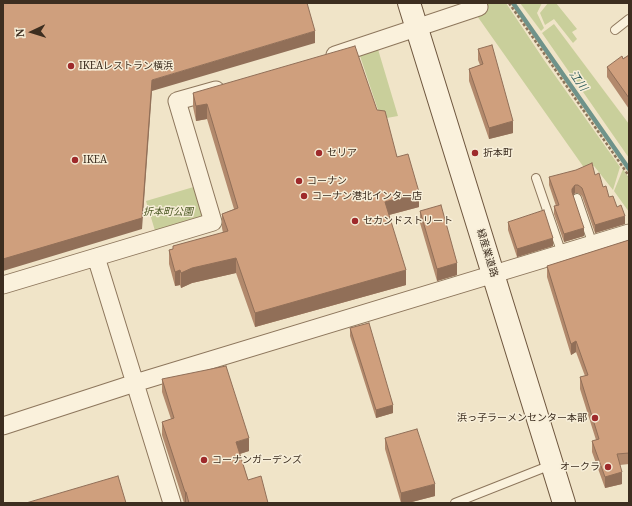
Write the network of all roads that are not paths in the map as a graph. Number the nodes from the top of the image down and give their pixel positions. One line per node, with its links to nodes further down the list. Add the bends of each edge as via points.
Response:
1 (409, 3): 4 (main road, 緑産業道路)
2 (478, 7): 4 (street)
3 (629, 19): 5 (lane)
4 (417, 27): 6 (street); 14 (main road, 緑産業道路)
5 (615, 30)
6 (322, 59)
7 (230, 86): 13 (street, via 177,101 213,222)
8 (536, 178): 12 (lane)
9 (577, 198): 11 (lane)
10 (629, 233): 11 (street)
11 (593, 245): 12 (street)
12 (562, 254): 14 (street)
13 (96, 257): 15 (street); 16 (street)
14 (494, 275): 16 (street); 18 (main road, 緑産業道路)
15 (3, 285)
16 (135, 383): 17 (street); 19 (street)
17 (3, 426)
18 (552, 465): 20 (lane); 21 (main road, 緑産業道路)
19 (172, 503)
20 (455, 503)
21 (564, 503)

